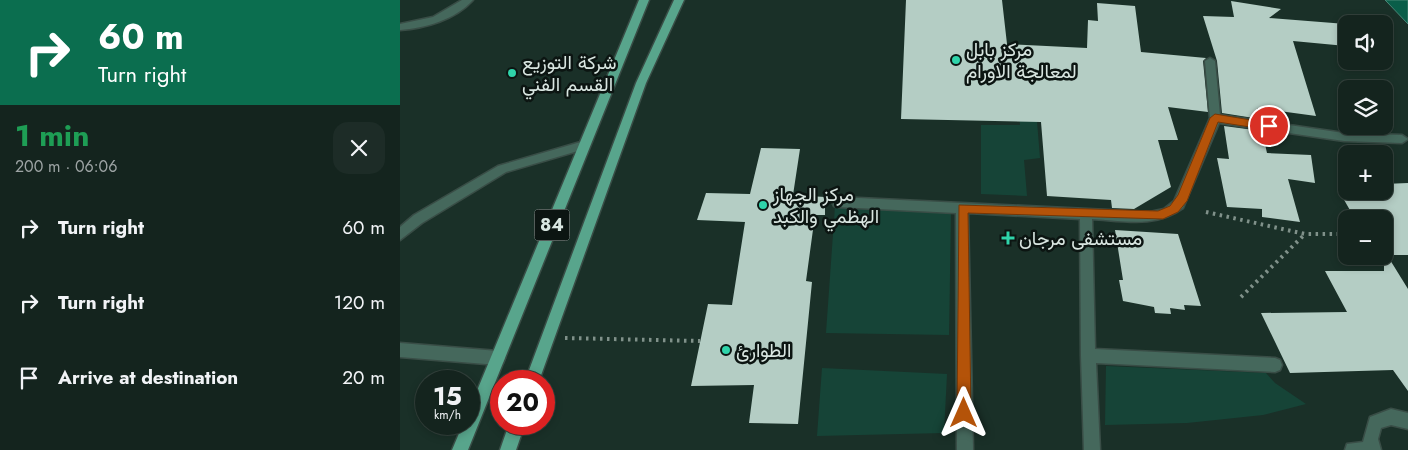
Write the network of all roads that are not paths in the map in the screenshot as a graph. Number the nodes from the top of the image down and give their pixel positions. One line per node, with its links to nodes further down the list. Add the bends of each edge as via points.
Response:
1 (468, 0): 4 (lane, via 445,17)
2 (644, 0): 8 (main road, 84)
3 (679, 0): 17 (main road, 84, via 641,83)
4 (400, 27)
5 (1210, 61): 6 (lane)
6 (1215, 118): 7 (lane, via 1344,137); 11 (lane, via 1183,198 1174,209 1150,217)
7 (1402, 139)
8 (584, 145): 12 (lane, via 502,169 418,219); 15 (main road, 84)
9 (838, 202): 10 (lane)
10 (962, 208): 11 (lane); 22 (lane)
11 (1086, 214): 14 (lane)
12 (400, 235)
13 (400, 350): 15 (lane)
14 (1088, 356): 16 (lane); 23 (lane)
15 (498, 358): 20 (main road, 84)
16 (1276, 365)
17 (536, 370)
18 (1408, 421): 25 (lane, via 1391,416 1375,422 1370,439)
19 (513, 435): 21 (main road)
20 (460, 450)
21 (508, 450)
22 (965, 450)
23 (1092, 450)
24 (1353, 450): 25 (lane)
25 (1372, 450)

